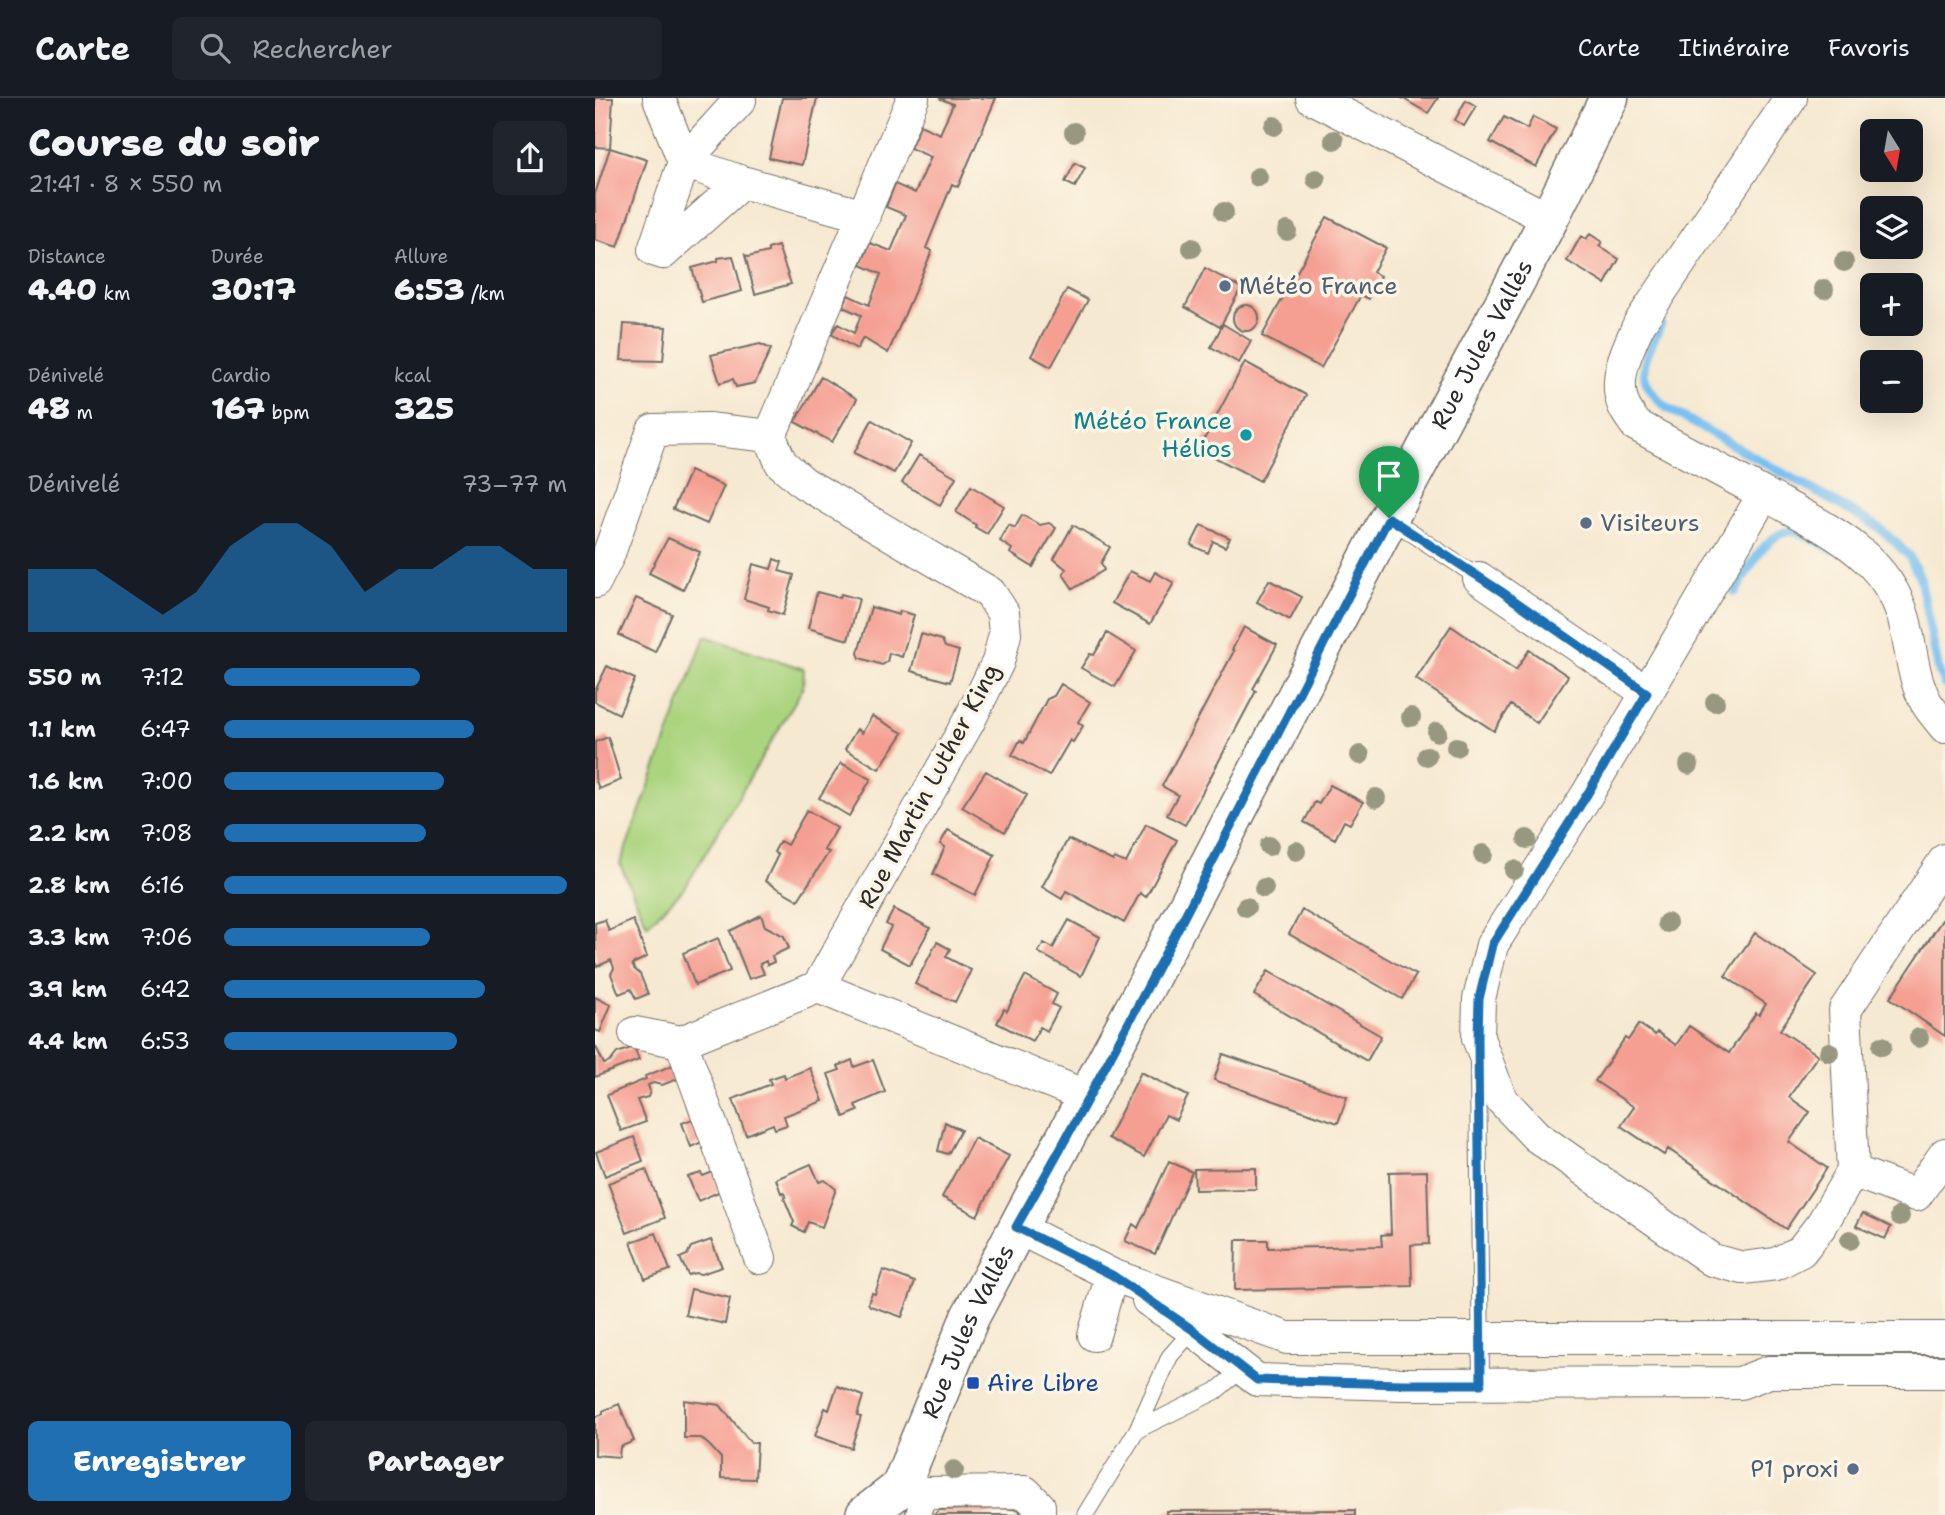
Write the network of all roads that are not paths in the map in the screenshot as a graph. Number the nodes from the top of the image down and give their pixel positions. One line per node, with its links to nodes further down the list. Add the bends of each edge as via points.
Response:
1 (659, 98): 7 (street)
2 (739, 98): 7 (street)
3 (913, 98): 9 (street)
4 (1312, 98): 10 (street)
5 (1609, 98): 10 (street, Rue Jules Vallès)
6 (1791, 98): 12 (street, via 1639,324 1624,356 1620,383 1623,406 1636,425)
7 (684, 162): 8 (street); 8 (street, via 655,250 663,253)
8 (742, 182): 9 (street)
9 (864, 216): 11 (street)
10 (1549, 219): 13 (street, Rue Jules Vallès)
11 (770, 436): 15 (street, via 708,429 653,430); 19 (street, Rue Martin Luther King, via 781,463 804,483 990,593 1003,612 1005,634 998,662 969,721)
12 (1765, 494): 16 (street); 17 (street, via 1851,544 1882,572 1904,616 1925,701)
13 (1389, 518): 14 (lane); 23 (street, Rue Jules Vallès)
14 (1479, 578): 16 (street)
15 (595, 582)
16 (1647, 693): 21 (street, via 1492,945 1479,999)
17 (1945, 727)
18 (1945, 860): 25 (street, via 1845,1010)
19 (818, 987): 22 (street); 23 (street)
20 (635, 1033): 22 (street)
21 (1478, 1038): 25 (street, via 1501,1099 1536,1136 1712,1260 1743,1268 1776,1264 1801,1251); 33 (lane)
22 (681, 1042): 27 (street)
23 (1087, 1099): 26 (street, Rue Jules Vallès)
24 (1945, 1154): 25 (street, via 1916,1195)
25 (1853, 1171)
26 (1016, 1227): 28 (street); 39 (street, Rue Jules Vallès, via 970,1317)
27 (760, 1258)
28 (1112, 1275): 29 (street); 30 (street); 31 (street)
29 (1246, 1323): 33 (street, via 1287,1338); 34 (street)
30 (1193, 1330): 34 (street); 37 (lane, via 1170,1356)
31 (1094, 1335)
32 (1945, 1338): 33 (street)
33 (1480, 1339): 36 (lane)
34 (1234, 1362): 36 (street, via 1257,1380); 37 (lane, via 1216,1391)
35 (1945, 1373): 36 (street, via 1769,1372 1740,1383)
36 (1481, 1384)
37 (1137, 1430): 41 (lane)
38 (1034, 1492): 39 (street)
39 (914, 1499): 40 (street)
40 (865, 1515)
41 (1086, 1515)

